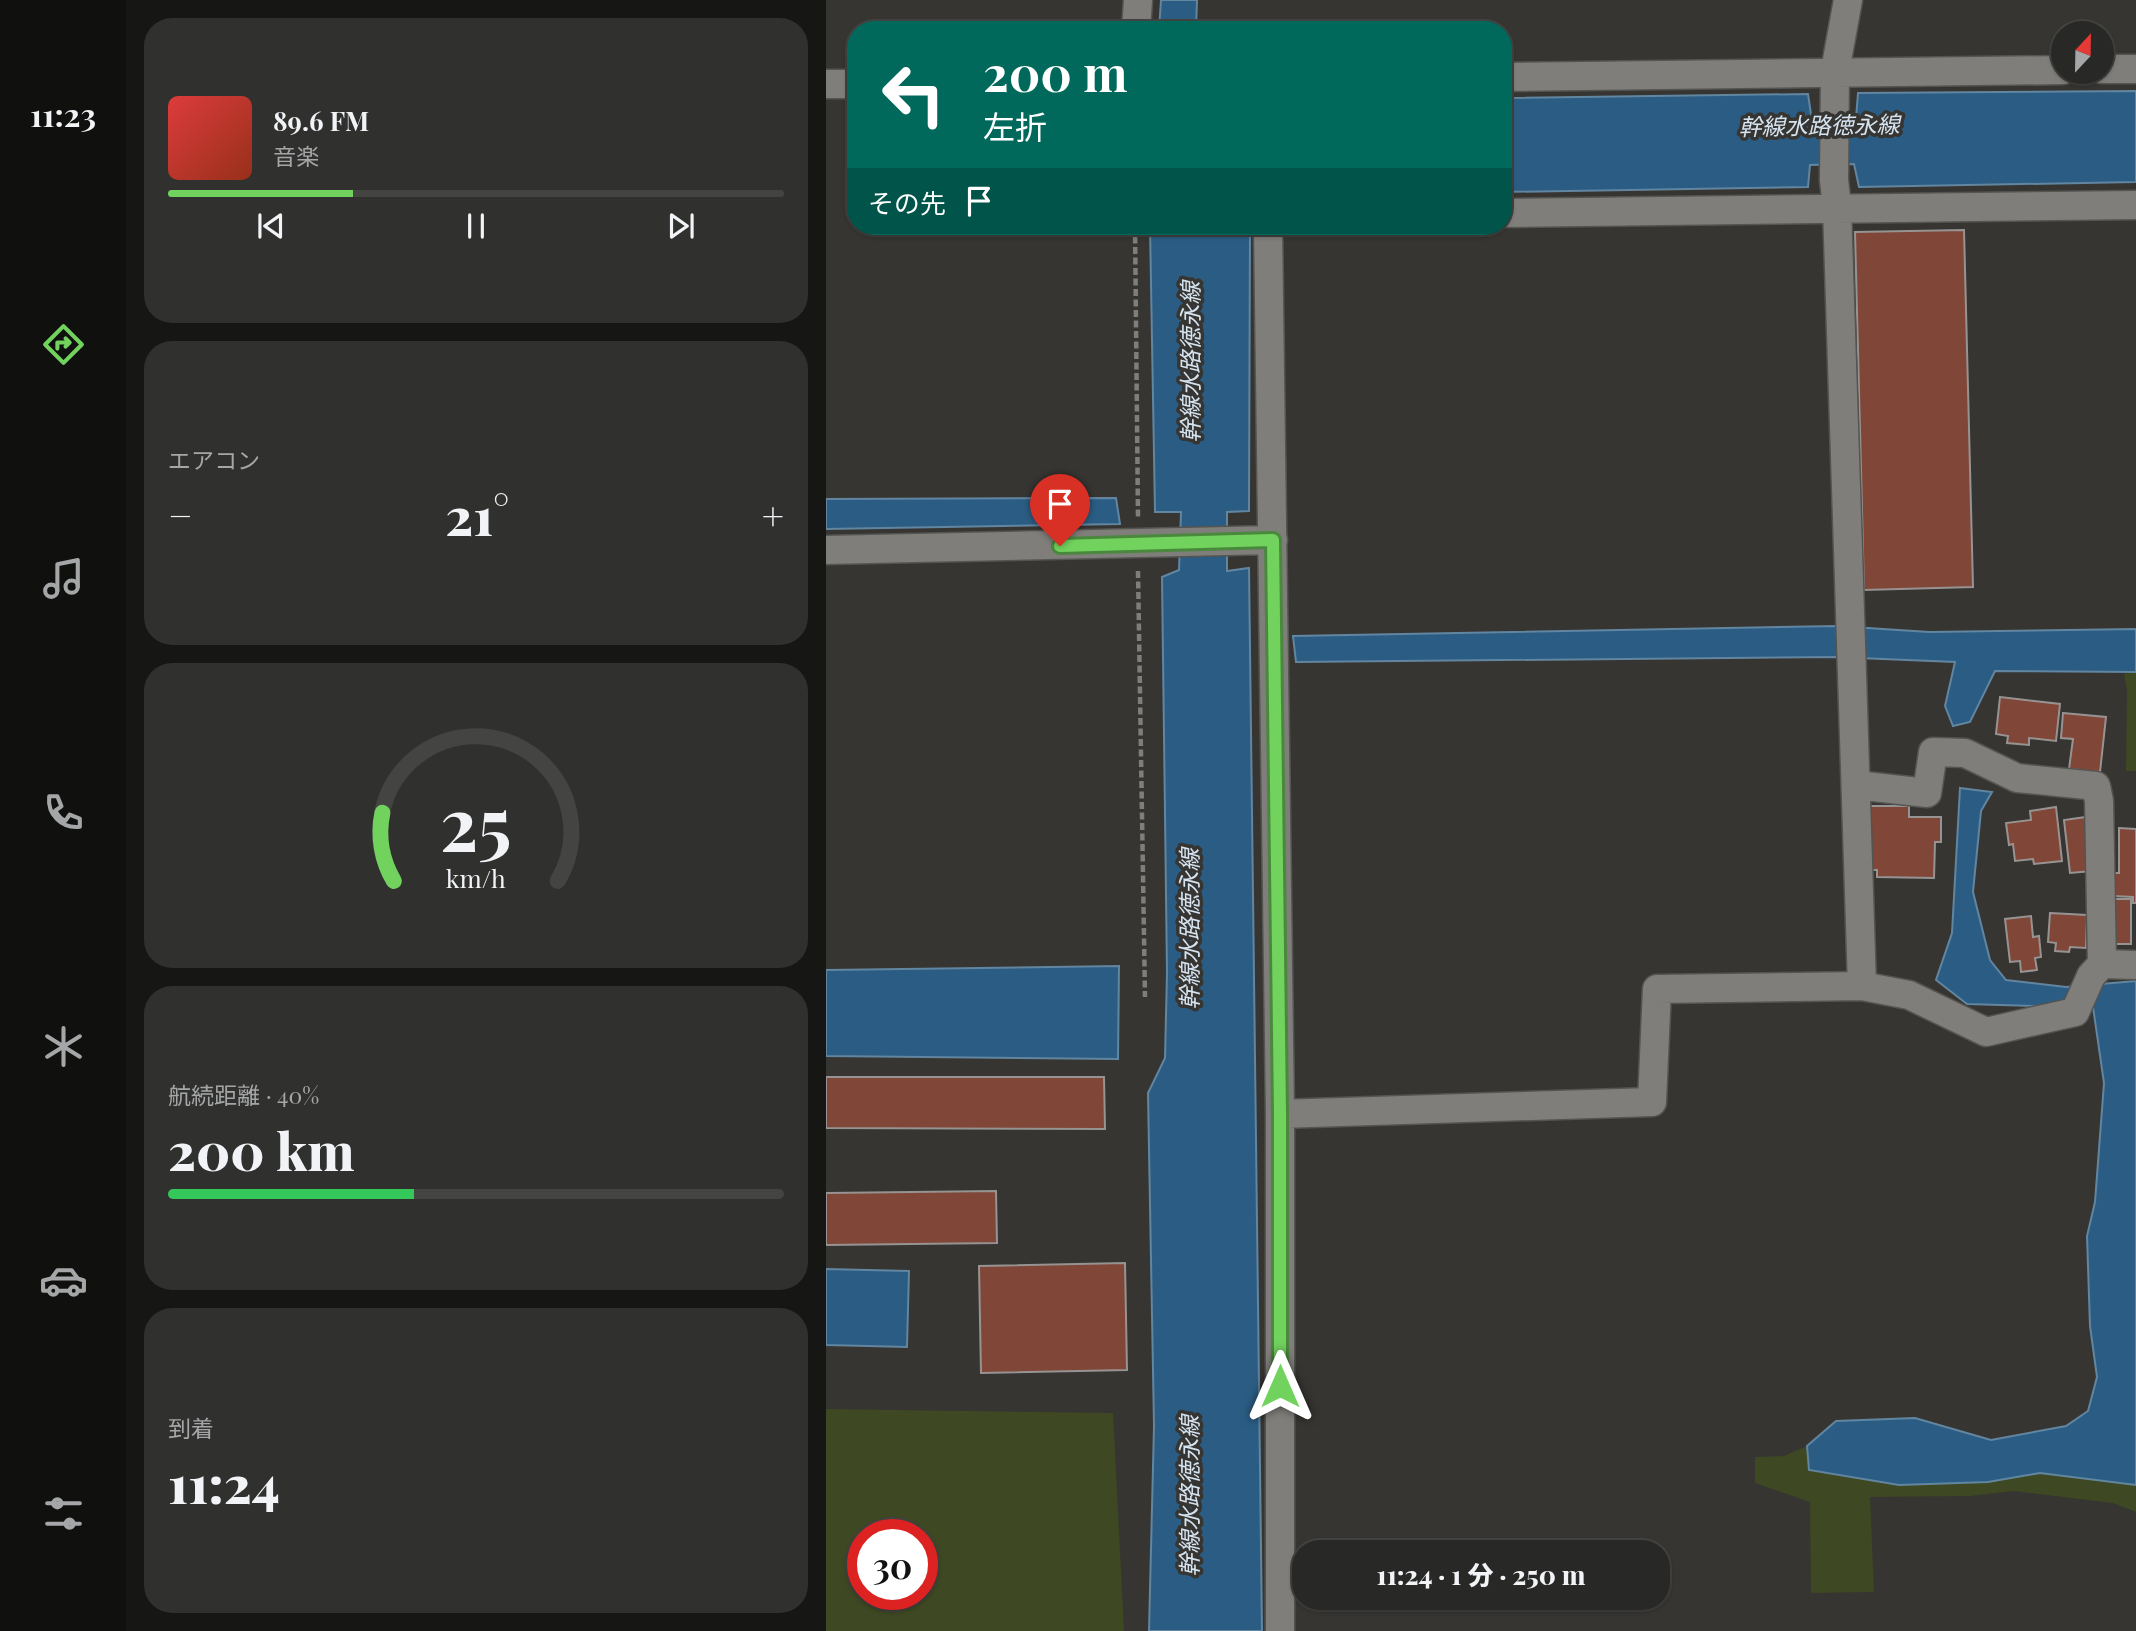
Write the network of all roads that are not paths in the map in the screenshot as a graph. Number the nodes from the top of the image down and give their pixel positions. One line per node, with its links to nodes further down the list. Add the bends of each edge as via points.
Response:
1 (1138, 0): 3 (street)
2 (1848, 0): 8 (street)
3 (1137, 21)
4 (2114, 69): 5 (street)
5 (2136, 69)
6 (2051, 71): 8 (street)
7 (1512, 77): 8 (street)
8 (1835, 82): 12 (street)
9 (826, 84): 10 (street)
10 (847, 84)
11 (2136, 205): 12 (street)
12 (1837, 207): 13 (street); 17 (street)
13 (1512, 213)
14 (1268, 235): 15 (street)
15 (1273, 540): 16 (street); 21 (street)
16 (826, 550)
17 (1856, 785): 19 (street, via 1927,793 1933,752 1965,753 2017,778 2096,786); 20 (street)
18 (2136, 965): 19 (street)
19 (2097, 970): 20 (street, via 2075,1012 1986,1032 1909,995)
20 (1862, 986): 21 (street, via 1657,989 1652,1102)
21 (1280, 1114): 22 (street)
22 (1280, 1631)

